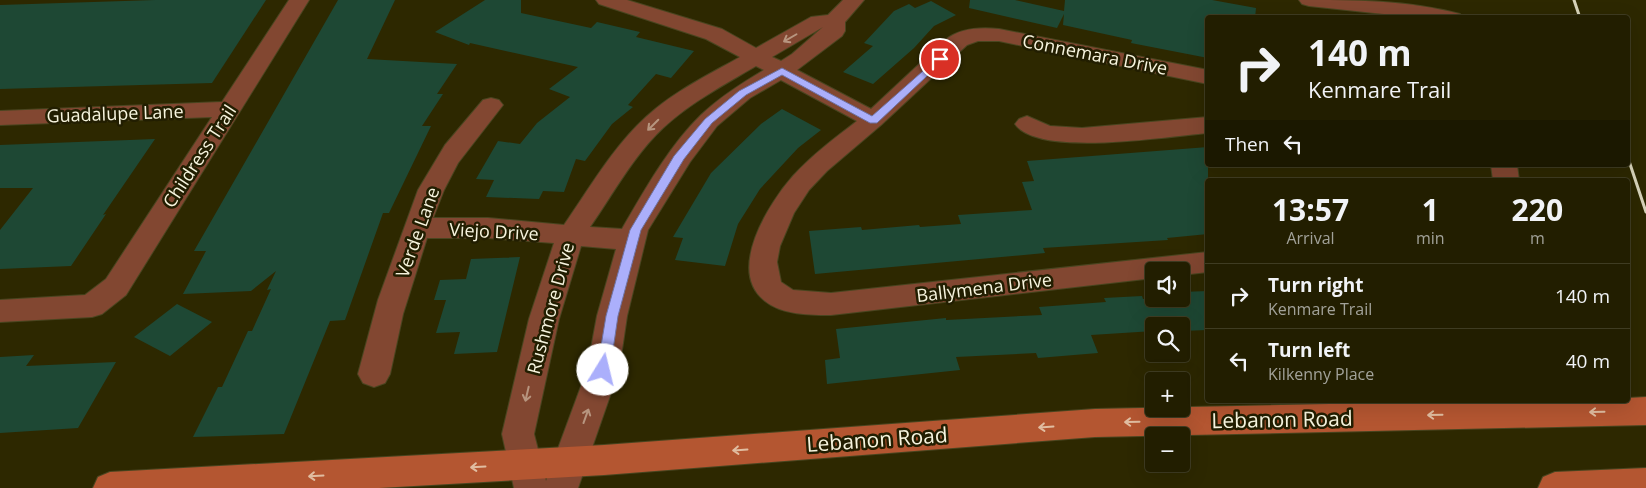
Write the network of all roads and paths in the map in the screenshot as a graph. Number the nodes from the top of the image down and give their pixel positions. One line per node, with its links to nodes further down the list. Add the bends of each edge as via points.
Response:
1 (299, 0): 11 (street, Childress Trail)
2 (606, 0): 7 (street, via 699,28)
3 (854, 0): 6 (street)
4 (1309, 0): 5 (street)
5 (1440, 15)
6 (834, 20): 7 (street, Rushmore Drive, one-way to 7, via 818,21); 8 (street, via 834,31)
7 (757, 57): 8 (street); 17 (street, Rushmore Drive, one-way to 17, via 690,95 654,124 623,159)
8 (782, 71): 13 (street); 18 (street, via 742,93 709,121 680,156)
9 (1205, 76): 13 (street, Connemara Drive, via 983,34 961,38 951,45)
10 (491, 105): 16 (street, Verde Lane, via 466,132 445,163)
11 (229, 109): 12 (street, Guadalupe Lane); 21 (street, Childress Trail, via 116,287 92,306)
12 (0, 118)
13 (873, 120): 20 (street, Connemara Drive, via 825,158 787,201 768,241 764,270)
14 (1027, 124): 15 (street, via 1045,133 1082,136)
15 (1205, 125)
16 (416, 228): 17 (street, Viejo Drive, via 488,228); 22 (street, Verde Lane, via 382,333)
17 (570, 236): 18 (street, Viejo Drive); 25 (street, Rushmore Drive, one-way to 25, via 544,319 518,434)
18 (631, 240): 24 (street, one-way to 18, via 603,370 612,316)
19 (1205, 262): 20 (street, Ballymena Drive, via 831,304 793,301 780,296)
20 (767, 284)
21 (0, 311)
22 (374, 374)
23 (1646, 410): 24 (main road, Lebanon Road, one-way to 24, via 1094,423)
24 (566, 475): 25 (main road, Lebanon Road)
25 (529, 476): 27 (main road, Lebanon Road, one-way to 27)
26 (1646, 483): 28 (main road)
27 (110, 488)
28 (1555, 488)

